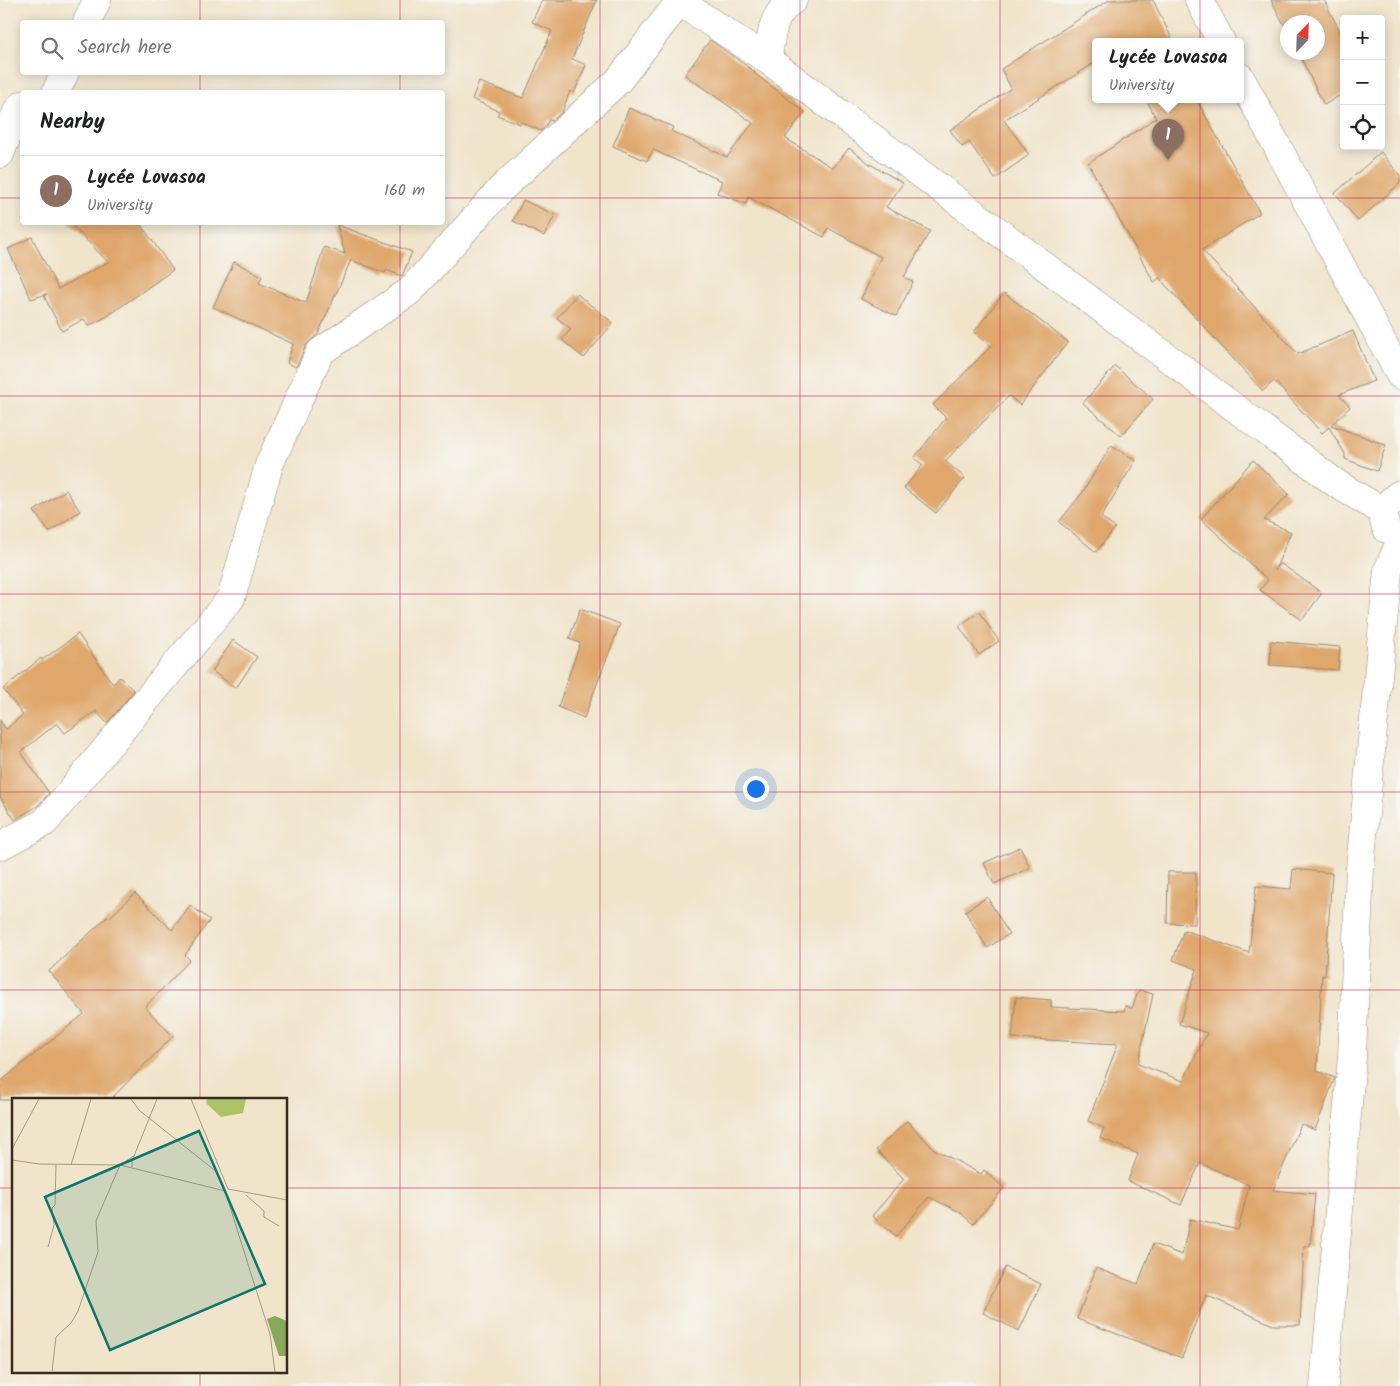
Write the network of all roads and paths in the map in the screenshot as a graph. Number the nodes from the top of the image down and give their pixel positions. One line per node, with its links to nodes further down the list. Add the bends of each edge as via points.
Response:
1 (97, 0): 5 (street)
2 (680, 0): 7 (street); 16 (street, via 618,81 501,190 410,291 320,352 269,464 231,598 45,822)
3 (793, 0): 7 (street, via 785,6 772,28)
4 (1199, 0): 6 (street)
5 (88, 20)
6 (1219, 38)
7 (768, 60): 14 (street, via 1329,478)
8 (63, 75): 10 (street)
9 (1244, 84): 13 (street)
10 (57, 90)
11 (20, 107): 12 (street)
12 (0, 154)
13 (1400, 375)
14 (1392, 503): 15 (street, via 1384,524 1390,535)
15 (1400, 541): 17 (street, via 1388,570 1361,858 1352,1057)
16 (0, 846)
17 (1324, 1386)

